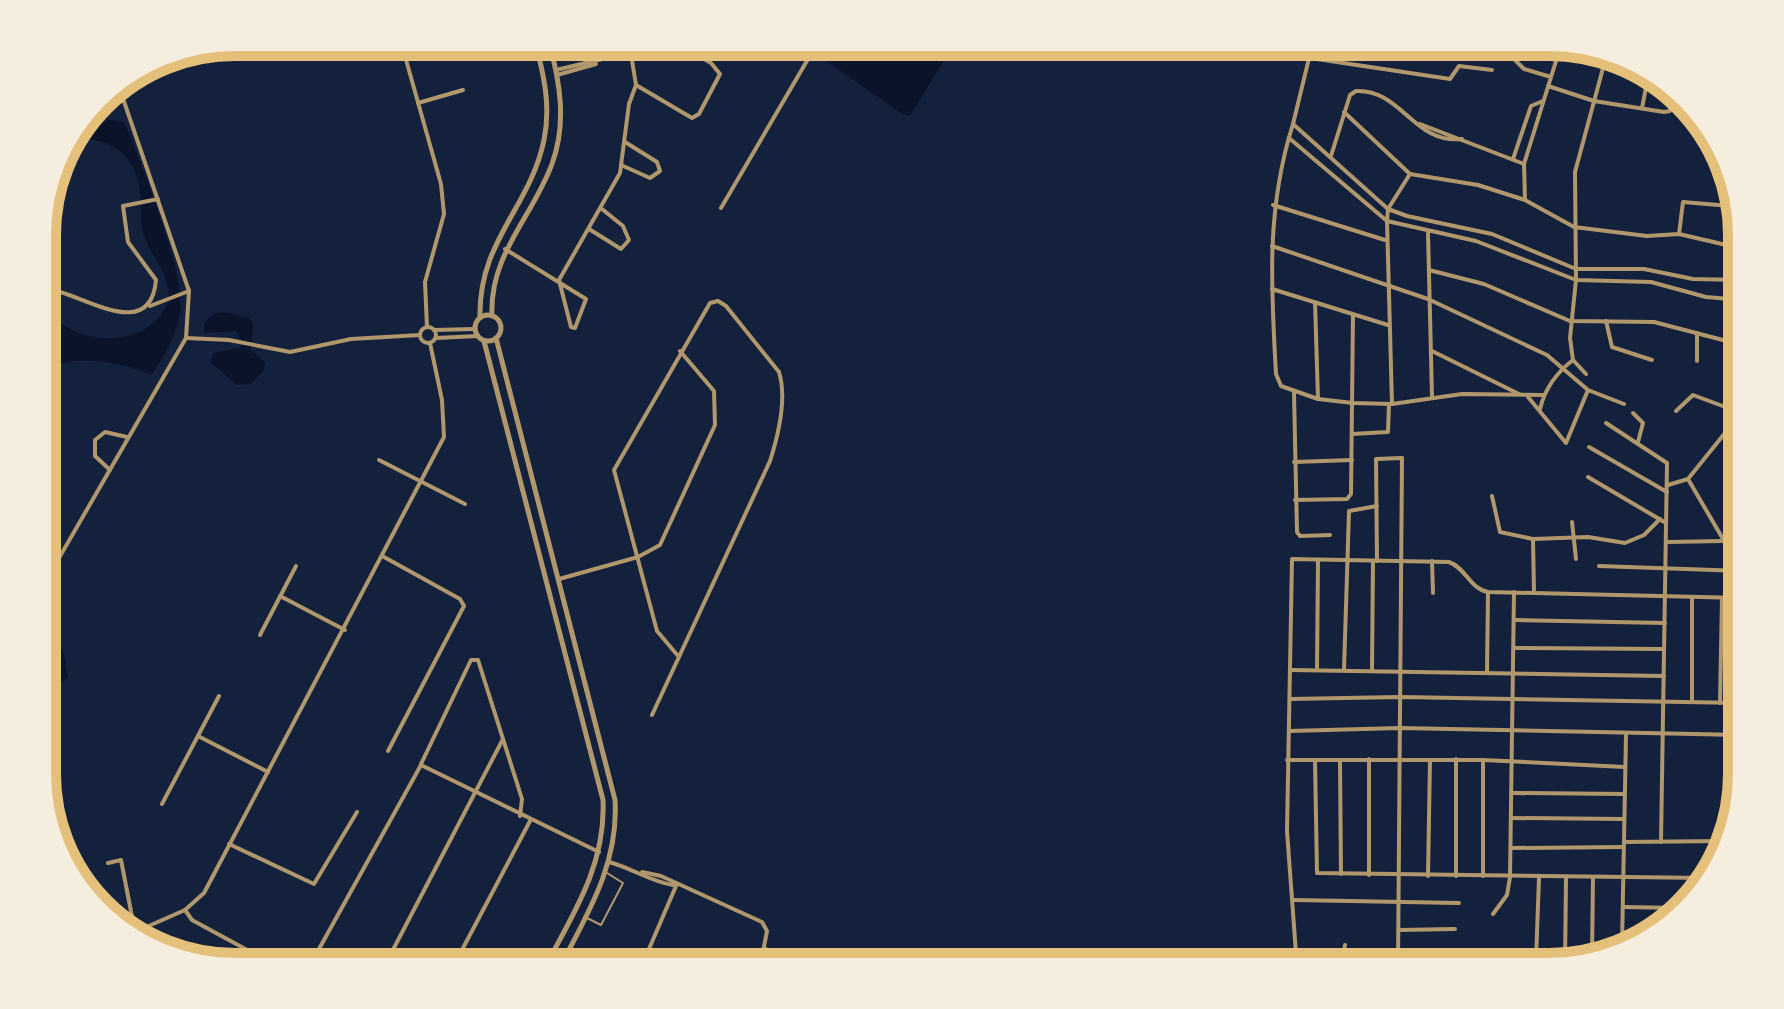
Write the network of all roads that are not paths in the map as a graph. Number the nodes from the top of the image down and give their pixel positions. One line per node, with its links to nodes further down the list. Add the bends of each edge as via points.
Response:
1 (405, 56): 22 (street)
2 (538, 56): 65 (street, via 547,96 544,140 528,184 488,259)
3 (553, 56): 13 (street)
4 (618, 56): 13 (street)
5 (632, 56): 15 (street)
6 (696, 56): 15 (street, via 719,71 720,79 692,118)
7 (810, 56): 38 (street)
8 (1511, 56): 14 (street, via 1524,69)
9 (1557, 57): 14 (street)
10 (1310, 58): 12 (street, via 1450,79 1459,66); 26 (street)
11 (1604, 65): 21 (street)
12 (1492, 70)
13 (557, 72): 49 (street, via 561,120 555,153)
14 (1551, 77): 17 (street)
15 (636, 85): 28 (street)
16 (1646, 85): 24 (street)
17 (1548, 86): 20 (street); 21 (street)
18 (463, 90): 22 (street)
19 (122, 97): 34 (street)
20 (1544, 101): 30 (street, via 1531,106); 31 (street)
21 (1594, 101): 24 (street); 42 (street, via 1575,172)
22 (418, 103): 69 (street, via 444,214 425,282)
23 (1668, 103): 24 (street, via 1666,112)
24 (1642, 108)
25 (1344, 112): 29 (street); 30 (street, via 1352,93 1368,90 1423,131); 33 (street)
26 (1293, 124): 27 (street); 29 (street)
27 (1289, 138): 36 (street); 41 (street)
28 (624, 141): 32 (street); 32 (street, via 657,162 660,171 650,178)
29 (1331, 156): 40 (street)
30 (1513, 159): 31 (street)
31 (1524, 164): 35 (street)
32 (621, 165): 39 (street)
33 (1410, 174): 35 (street, via 1478,185); 40 (street)
34 (155, 199): 58 (street); 62 (street, via 123,206 128,242 156,280 153,299)
35 (1525, 200): 42 (street)
36 (1273, 205): 46 (street); 48 (street)
37 (1726, 206): 45 (street, via 1684,202)
38 (721, 208)
39 (602, 209): 43 (street); 43 (street, via 623,226 629,240 621,249)
40 (1388, 209): 41 (street); 50 (street, via 1492,234)
41 (1387, 221): 44 (street); 46 (street)
42 (1574, 227): 45 (street, via 1647,236); 50 (street)
43 (589, 229): 52 (street)
44 (1428, 233): 51 (street); 53 (street, via 1476,241)
45 (1679, 234): 47 (street)
46 (1385, 240): 55 (street)
47 (1728, 245)
48 (1272, 246): 55 (street); 56 (street)
49 (505, 249): 52 (street); 64 (street, via 492,288)
50 (1576, 269): 53 (street); 54 (street, via 1644,269)
51 (1429, 270): 60 (street); 67 (street, via 1484,284)
52 (559, 280): 52 (street, via 586,299 575,328 571,327)
53 (1576, 280): 59 (street, via 1651,282); 67 (street)
54 (1728, 282)
55 (1388, 285): 60 (street); 68 (street)
56 (1271, 289): 61 (street); 89 (street, via 1278,380)
57 (60, 292): 62 (street, via 120,314)
58 (186, 292): 62 (street); 75 (street)
59 (1728, 298)
60 (1428, 299): 82 (street); 86 (street, via 1547,355)
61 (1315, 302): 63 (street); 93 (street)
62 (144, 308)
63 (1353, 315): 68 (street); 94 (street)
64 (492, 316): 65 (street); 77 (street, via 500,326)
65 (480, 318): 70 (street)
66 (1605, 320): 67 (street); 72 (street, via 1654,322); 84 (street, via 1613,348)
67 (1570, 321): 83 (street)
68 (1388, 325): 95 (street)
69 (427, 327): 71 (street); 73 (street)
70 (475, 329): 71 (street); 74 (street)
71 (434, 330): 76 (street)
72 (1697, 333): 79 (street); 85 (street)
73 (420, 335): 75 (street, via 351,339 290,352); 80 (street)
74 (478, 336): 76 (street); 78 (street)
75 (186, 338): 106 (street)
76 (436, 338): 80 (street)
77 (496, 338): 78 (street); 144 (street)
78 (484, 341): 213 (street, via 597,771 604,818)
79 (1728, 342)
80 (430, 343): 115 (street, via 446,432)
81 (680, 351): 132 (street, via 614,470); 132 (street, via 714,391 715,425 660,545); 160 (street, via 710,303 721,302 774,363 782,385 770,461)
82 (1432, 351): 91 (street); 92 (street)
83 (1573, 360): 86 (street); 87 (street)
84 (1652, 360)
85 (1697, 361)
86 (1562, 368): 88 (street); 90 (street)
87 (1586, 374)
88 (1588, 390): 96 (street); 98 (street, via 1568,442)
89 (1294, 393): 93 (street); 111 (street)
90 (1543, 395): 92 (street); 98 (street)
91 (1432, 396): 92 (street); 95 (street)
92 (1525, 396): 98 (street)
93 (1318, 399): 94 (street)
94 (1353, 403): 95 (street); 105 (street)
95 (1390, 404): 105 (street, via 1388,432)
96 (1624, 404)
97 (1728, 408): 99 (street, via 1693,395)
98 (1540, 411)
99 (1676, 411)
100 (1633, 413): 107 (street, via 1643,423)
101 (1728, 421): 103 (street)
102 (1606, 423): 107 (street)
103 (1725, 433): 104 (street); 114 (street)
104 (1728, 433)
105 (1352, 434): 110 (street)
106 (128, 438): 112 (street); 112 (street, via 105,432 95,440 95,456)
107 (1638, 442): 116 (street, via 1666,459)
108 (1589, 447): 117 (street)
109 (379, 460): 115 (street)
110 (1352, 460): 111 (street); 119 (street, via 1349,498)
111 (1294, 462): 119 (street)
112 (110, 470): 139 (street)
113 (1588, 477): 122 (street)
114 (1688, 479): 116 (street); 128 (street)
115 (422, 482): 120 (street); 131 (street)
116 (1668, 485): 117 (street)
117 (1667, 492): 124 (street)
118 (1492, 496): 127 (street, via 1500,532)
119 (1295, 500): 125 (street, via 1297,533)
120 (465, 504)
121 (1377, 506): 135 (street, via 1350,509); 136 (street, via 1376,459 1403,458); 137 (street)
122 (1660, 519): 124 (street); 126 (street, via 1644,535 1625,543)
123 (1572, 522): 126 (street)
124 (1666, 523): 129 (street)
125 (1330, 535)
126 (1574, 538): 127 (street); 134 (street)
127 (1533, 539): 147 (street)
128 (1724, 541): 129 (street); 130 (street)
129 (1667, 542): 142 (street)
130 (1728, 548)
131 (384, 557): 156 (street); 186 (street, via 464,606)
132 (638, 557): 144 (street); 160 (street, via 657,631)
133 (1318, 559): 135 (street); 161 (street, via 1291,560); 162 (street)
134 (1576, 559)
135 (1347, 560): 137 (street); 163 (street)
136 (1403, 560): 137 (street); 138 (street); 165 (street)
137 (1375, 561): 164 (street)
138 (1432, 561): 145 (street, via 1457,564); 148 (street)
139 (56, 563)
140 (296, 566): 150 (street)
141 (1599, 566): 142 (street)
142 (1667, 568): 143 (street); 149 (street)
143 (1728, 570)
144 (559, 579): 214 (street, via 615,800)
145 (1488, 592): 146 (street); 166 (street)
146 (1514, 592): 147 (street); 154 (street)
147 (1534, 592): 149 (street)
148 (1433, 593)
149 (1665, 595): 151 (street); 155 (street)
150 (280, 596): 156 (street); 157 (street)
151 (1692, 597): 152 (street); 173 (street)
152 (1722, 598): 153 (street); 175 (street)
153 (1728, 598)
154 (1514, 620): 155 (street); 158 (street)
155 (1665, 623): 159 (street)
156 (345, 630): 198 (street)
157 (260, 635)
158 (1514, 648): 159 (street); 167 (street)
159 (1664, 649): 168 (street)
160 (679, 657): 177 (street)
161 (1290, 670): 162 (street); 171 (street)
162 (1317, 670): 163 (street)
163 (1344, 670): 164 (street)
164 (1372, 671): 165 (street)
165 (1400, 671): 166 (street); 170 (street)
166 (1487, 674): 167 (street)
167 (1513, 674): 168 (street); 172 (street)
168 (1664, 676): 174 (street)
169 (219, 696): 184 (street)
170 (1400, 697): 171 (street); 172 (street); 178 (street)
171 (1290, 699): 180 (street)
172 (1513, 699): 174 (street); 179 (street)
173 (1692, 702): 174 (street); 175 (street)
174 (1664, 703): 182 (street)
175 (1720, 703): 176 (street)
176 (1728, 703)
177 (652, 715)
178 (1400, 728): 179 (street); 180 (street); 191 (street)
179 (1512, 730): 181 (street); 195 (street)
180 (1290, 731): 189 (street)
181 (1626, 735): 182 (street); 197 (street)
182 (1662, 735): 183 (street); 209 (street)
183 (1728, 735)
184 (198, 736): 198 (street); 202 (street)
185 (503, 739): 196 (street, via 478,660 471,660); 199 (street); 204 (street, via 522,799)
186 (388, 751)
187 (1369, 759): 191 (street); 194 (street); 218 (street)
188 (1456, 759): 192 (street); 193 (street); 221 (street)
189 (1287, 760): 190 (street); 230 (street)
190 (1315, 760): 194 (street); 217 (street, via 1315,870)
191 (1398, 760): 192 (street); 219 (street)
192 (1430, 760): 220 (street)
193 (1483, 760): 195 (street); 222 (street)
194 (1340, 761): 217 (street)
195 (1512, 761): 197 (street); 200 (street)
196 (421, 765): 199 (street); 250 (street)
197 (1625, 767): 201 (street)
198 (268, 772): 210 (street)
199 (476, 793): 204 (street); 251 (street)
200 (1512, 793): 201 (street); 205 (street)
201 (1624, 794): 206 (street)
202 (162, 804)
203 (357, 812): 210 (street, via 314,884)
204 (520, 816): 207 (street)
205 (1511, 818): 206 (street); 212 (street)
206 (1624, 819): 211 (street)
207 (530, 821): 213 (street); 252 (street)
208 (1714, 841): 209 (street)
209 (1661, 842): 211 (street)
210 (229, 844): 235 (street, via 204,893)
211 (1624, 845): 212 (street); 227 (street)
212 (1511, 848): 223 (street)
213 (600, 853): 253 (street)
214 (609, 862): 216 (street); 229 (street)
215 (108, 863): 238 (street, via 121,860)
216 (606, 873): 237 (street); 237 (lane, via 623,883 601,925)
217 (1341, 874): 218 (street)
218 (1369, 875): 219 (street)
219 (1399, 875): 220 (street); 231 (street)
220 (1428, 876): 221 (street)
221 (1456, 876): 222 (street)
222 (1483, 876): 223 (street)
223 (1510, 877): 224 (street); 236 (street, via 1507,895)
224 (1539, 877): 226 (street); 260 (street)
225 (1593, 877): 226 (street); 227 (street); 246 (street)
226 (1566, 878): 248 (street)
227 (1624, 878): 228 (street); 233 (street)
228 (1694, 878)
229 (676, 886): 245 (street, via 762,922); 247 (street)
230 (1294, 900): 231 (street); 257 (street)
231 (1400, 902): 232 (street); 241 (street)
232 (1459, 903)
233 (1623, 907): 234 (street); 242 (street)
234 (1667, 908)
235 (185, 910): 239 (street); 249 (street, via 192,920)
236 (1493, 914)
237 (585, 918): 254 (street)
238 (131, 919)
239 (144, 928)
240 (1455, 929): 241 (street)
241 (1400, 930): 259 (street)
242 (1623, 934): 243 (street)
243 (1628, 934)
244 (1345, 945): 258 (street)
245 (765, 947): 255 (street); 256 (street)
246 (1592, 947)
247 (649, 949)
248 (1565, 952)
249 (253, 953)
250 (317, 953)
251 (391, 953)
252 (460, 953)
253 (553, 953)
254 (567, 953)
255 (764, 953)
256 (766, 953)
257 (1296, 953)
258 (1344, 953)
259 (1399, 953)
260 (1533, 953)

